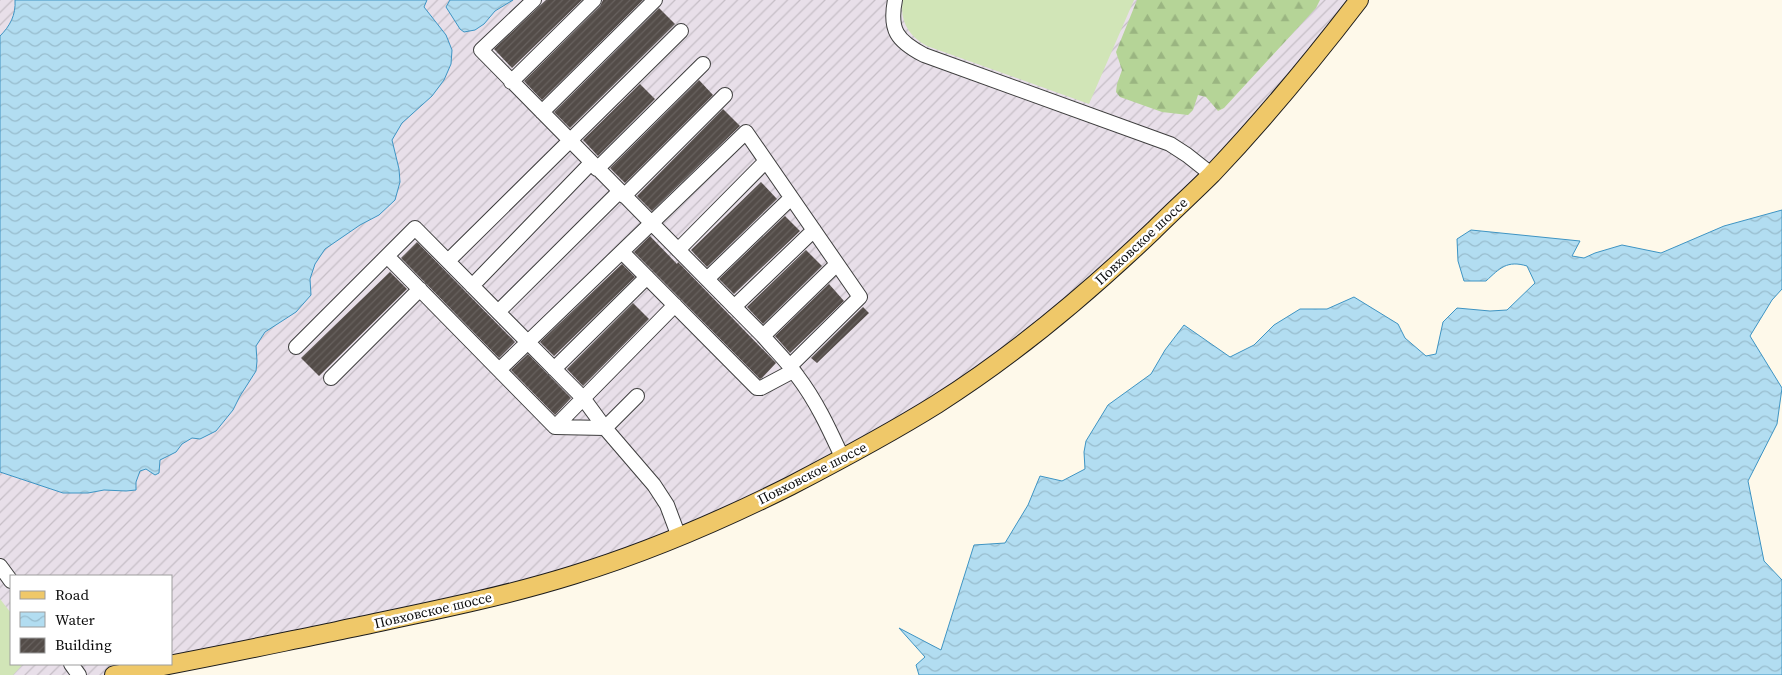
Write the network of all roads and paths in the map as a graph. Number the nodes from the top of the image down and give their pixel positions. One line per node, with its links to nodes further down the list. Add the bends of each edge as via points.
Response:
1 (534, 0): 8 (street, via 481,50)
2 (594, 0): 8 (street)
3 (655, 0): 10 (street)
4 (895, 0): 14 (street, via 893,25 899,37 911,48 1170,144)
5 (1359, 0): 14 (main road, Повховское шоссе, via 1281,96)
6 (681, 31): 11 (street)
7 (703, 64): 13 (street)
8 (512, 82): 10 (street)
9 (726, 95): 15 (street)
10 (542, 112): 11 (street)
11 (570, 140): 13 (street); 22 (street)
12 (766, 162): 16 (street); 17 (street, via 746,132); 19 (street)
13 (594, 166): 15 (street); 26 (street)
14 (1211, 174): 42 (main road, Повховское шоссе, via 1112,270 1036,333 939,402)
15 (622, 193): 17 (street); 30 (street)
16 (791, 198): 18 (street); 25 (street)
17 (651, 223): 19 (street); 20 (street)
18 (814, 230): 23 (street); 29 (street)
19 (678, 250): 25 (street)
20 (622, 252): 24 (street); 32 (street)
21 (387, 256): 22 (street, via 415,228); 27 (street); 33 (street)
22 (448, 261): 26 (street)
23 (837, 264): 31 (street); 34 (street, via 860,297)
24 (647, 277): 28 (street); 35 (street)
25 (707, 279): 29 (street)
26 (472, 286): 30 (street)
27 (420, 289): 36 (street); 37 (street)
28 (675, 305): 34 (street, via 757,388); 39 (street)
29 (734, 307): 31 (street)
30 (498, 312): 32 (street)
31 (763, 336): 34 (street)
32 (528, 342): 35 (street); 36 (street)
33 (296, 347)
34 (792, 368): 42 (street, via 830,429)
35 (554, 369): 39 (street)
36 (499, 370): 40 (street)
37 (332, 378)
38 (637, 396): 41 (street)
39 (583, 398): 40 (street); 41 (street)
40 (555, 427): 41 (street)
41 (605, 428): 43 (street, via 654,485 667,505)
42 (843, 459): 43 (main road, Повховское шоссе)
43 (679, 537): 47 (main road, Повховское шоссе, via 601,566 524,589)
44 (0, 566): 45 (street)
45 (10, 580)
46 (170, 665): 48 (main road, Повховское шоссе)
47 (172, 665)
48 (114, 675)

